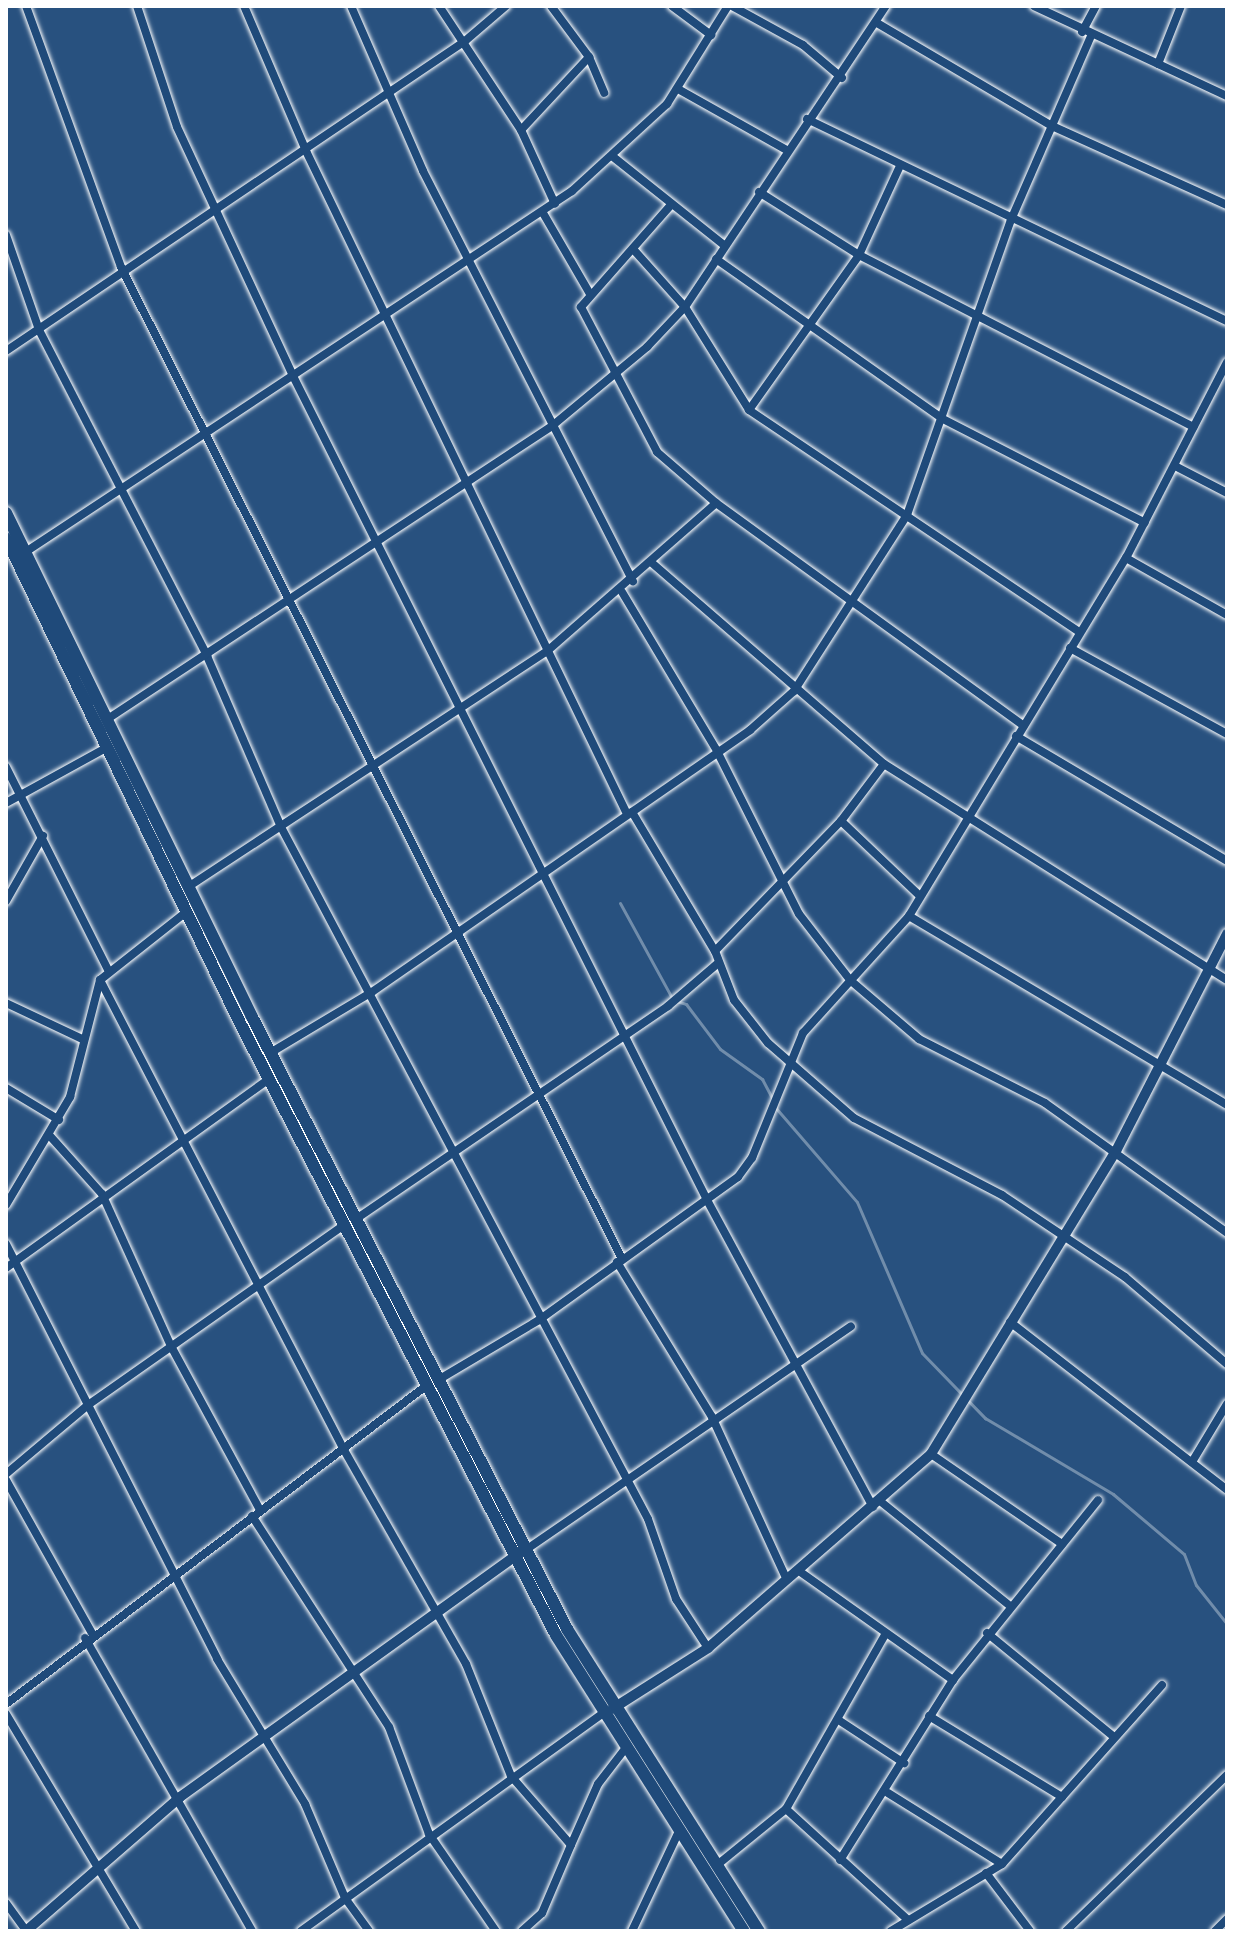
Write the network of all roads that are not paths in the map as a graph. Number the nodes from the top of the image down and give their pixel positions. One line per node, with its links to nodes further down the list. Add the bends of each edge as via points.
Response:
1 (26, 6): 45 (street)
2 (137, 6): 36 (street, via 177,127)
3 (244, 6): 29 (street)
4 (351, 6): 23 (street)
5 (439, 6): 17 (street)
6 (506, 6): 17 (street)
7 (551, 6): 18 (street)
8 (672, 6): 16 (street)
9 (730, 6): 16 (street); 20 (street)
10 (886, 6): 14 (street)
11 (1034, 6): 15 (street)
12 (1096, 6): 15 (street)
13 (1181, 6): 19 (street)
14 (877, 23): 20 (street); 26 (street)
15 (1087, 34): 19 (street); 26 (street)
16 (711, 35): 21 (street)
17 (465, 41): 23 (street); 27 (street)
18 (589, 57): 22 (street); 27 (street)
19 (1158, 64): 24 (street)
20 (842, 78): 25 (street)
21 (678, 89): 28 (street); 30 (street)
22 (604, 93)
23 (389, 94): 29 (street); 44 (street)
24 (1227, 96)
25 (807, 119): 28 (street); 31 (street)
26 (1052, 126): 34 (street); 38 (street)
27 (521, 130): 33 (street)
28 (785, 149): 32 (street)
29 (306, 151): 36 (street); 49 (street)
30 (612, 156): 33 (street); 35 (street)
31 (899, 168): 38 (street); 42 (street)
32 (759, 192): 40 (street); 42 (street)
33 (555, 204): 37 (street)
34 (1227, 205)
35 (670, 206): 40 (street); 41 (street)
36 (216, 208): 45 (street); 57 (street)
37 (543, 213): 44 (street); 46 (street)
38 (1011, 220): 48 (street); 50 (street)
39 (6, 235): 52 (street)
40 (725, 246): 43 (street)
41 (633, 249): 46 (street); 47 (street)
42 (859, 255): 48 (street); 51 (street)
43 (716, 259): 47 (street); 51 (street)
44 (468, 262): 49 (street); 60 (street)
45 (121, 267): 52 (street); 62 (street)
46 (590, 294): 55 (street, via 583,314)
47 (685, 307): 55 (street); 58 (street)
48 (976, 316): 59 (street); 61 (street)
49 (387, 320): 57 (street); 64 (street)
50 (1227, 321)
51 (813, 328): 58 (street); 59 (street)
52 (39, 330): 53 (street); 65 (street)
53 (6, 351)
54 (1227, 362): 56 (street)
55 (616, 370): 60 (street); 67 (street, via 657,452)
56 (1224, 376): 61 (street)
57 (294, 378): 62 (street); 72 (street)
58 (749, 410): 69 (street)
59 (941, 418): 69 (street); 70 (street)
60 (552, 426): 64 (street); 76 (street)
61 (1193, 427): 63 (street)
62 (209, 433): 65 (street); 78 (street)
63 (1175, 466): 66 (street); 70 (street)
64 (469, 482): 72 (street); 83 (street)
65 (123, 493): 73 (street); 84 (street)
66 (1227, 493)
67 (716, 503): 75 (street); 79 (street)
68 (6, 513): 73 (main road)
69 (907, 515): 79 (street); 81 (street)
70 (1145, 523): 74 (street)
71 (6, 538): 91 (main road)
72 (381, 540): 78 (street); 86 (street)
73 (24, 553): 87 (main road)
74 (1126, 558): 80 (street); 81 (street)
75 (652, 563): 76 (street); 85 (street)
76 (633, 581): 77 (street)
77 (622, 592): 83 (street); 92 (street)
78 (291, 595): 84 (street); 93 (street)
79 (855, 604): 85 (street); 88 (street)
80 (1227, 615)
81 (1079, 632): 82 (street)
82 (1070, 648): 88 (street); 89 (street)
83 (546, 652): 86 (street); 98 (street)
84 (207, 656): 87 (street); 101 (street)
85 (794, 691): 92 (street); 94 (street)
86 (457, 707): 93 (street); 104 (street)
87 (106, 720): 106 (main road)
88 (1023, 725): 90 (street)
89 (1227, 734)
90 (1016, 736): 99 (street); 103 (street)
91 (106, 748): 96 (street); 109 (main road)
92 (717, 751): 98 (street); 105 (street)
93 (371, 762): 101 (street); 111 (street)
94 (884, 764): 99 (street); 100 (street)
95 (6, 767): 96 (street)
96 (20, 795): 97 (street); 102 (street)
97 (6, 803)
98 (630, 813): 104 (street); 113 (street)
99 (966, 820): 107 (street); 115 (street)
100 (841, 821): 105 (street); 107 (street)
101 (281, 827): 106 (street); 120 (street)
102 (43, 836): 108 (street); 116 (street)
103 (1227, 861)
104 (540, 869): 111 (street); 122 (street)
105 (782, 879): 113 (street); 118 (street)
106 (188, 887): 124 (main road)
107 (920, 896): 110 (street)
108 (6, 901)
109 (186, 912): 116 (street); 127 (main road)
110 (909, 916): 118 (street); 126 (street)
111 (456, 928): 120 (street); 129 (street)
112 (1227, 934): 115 (street)
113 (715, 951): 114 (street)
114 (717, 964): 122 (street, via 668,1006); 125 (street, via 753,1026)
115 (1208, 967): 119 (street); 126 (street)
116 (108, 970): 117 (street)
117 (100, 980): 123 (street); 133 (street)
118 (850, 980): 125 (street); 134 (street, via 919,1039 1045,1103)
119 (1227, 980)
120 (372, 992): 124 (street); 135 (street)
121 (6, 1003): 123 (street)
122 (625, 1033): 129 (street); 137 (street)
123 (82, 1039): 131 (street)
124 (270, 1053): 139 (main road)
125 (789, 1059): 137 (street, via 771,1118 738,1177); 141 (street, via 854,1118 1002,1195)
126 (1163, 1064): 130 (street); 134 (street)
127 (269, 1079): 133 (street); 139 (main road)
128 (6, 1088): 131 (street)
129 (537, 1094): 135 (street); 143 (street)
130 (1227, 1105)
131 (59, 1120): 132 (street)
132 (50, 1136): 136 (street); 138 (street)
133 (187, 1138): 136 (street); 146 (street)
134 (1116, 1151): 140 (street); 141 (street)
135 (450, 1156): 139 (street); 147 (street)
136 (102, 1194): 144 (street); 150 (street)
137 (707, 1200): 143 (street); 151 (street)
138 (6, 1205)
139 (350, 1222): 146 (street); 153 (main road)
140 (1227, 1233)
141 (1062, 1235): 148 (street); 152 (street, via 1125,1277)
142 (6, 1244): 144 (street)
143 (619, 1260): 147 (street); 156 (street)
144 (16, 1261): 145 (street); 155 (street)
145 (6, 1268)
146 (258, 1288): 150 (street); 157 (street)
147 (539, 1320): 153 (street); 162 (street)
148 (1010, 1322): 158 (street); 159 (street)
149 (851, 1326): 151 (street)
150 (172, 1348): 155 (street); 166 (street)
151 (796, 1357): 156 (street); 165 (street)
152 (1227, 1364)
153 (432, 1383): 157 (street); 169 (main road)
154 (1227, 1404): 159 (street)
155 (88, 1405): 160 (street); 171 (street)
156 (712, 1417): 162 (street); 172 (street)
157 (344, 1450): 166 (street); 174 (street)
158 (931, 1454): 165 (street); 168 (street)
159 (1192, 1462): 163 (street)
160 (7, 1468)
161 (6, 1480): 177 (street)
162 (625, 1480): 169 (street); 178 (street, via 676,1599)
163 (1227, 1490)
164 (1098, 1500): 168 (street)
165 (877, 1504): 170 (street); 173 (street)
166 (260, 1510): 167 (street)
167 (252, 1516): 171 (street); 179 (street)
168 (1062, 1544): 173 (street)
169 (521, 1552): 174 (street); 183 (main road)
170 (799, 1571): 172 (street); 175 (street)
171 (172, 1572): 177 (street); 187 (street)
172 (787, 1580): 178 (street)
173 (1009, 1605): 176 (street)
174 (433, 1609): 179 (street); 192 (street, via 466,1664)
175 (886, 1633): 180 (street); 186 (street)
176 (987, 1633): 180 (street); 188 (street)
177 (89, 1636): 182 (street); 195 (street)
178 (708, 1648): 183 (street)
179 (352, 1669): 187 (street); 199 (street, via 389,1727)
180 (953, 1680): 185 (street)
181 (1162, 1685): 188 (street)
182 (7, 1699)
183 (607, 1712): 189 (main road); 192 (street); 194 (main road)
184 (6, 1714): 202 (street)
185 (929, 1716): 190 (street); 196 (street)
186 (840, 1721): 190 (street); 197 (street)
187 (265, 1733): 195 (street); 206 (street)
188 (1114, 1737): 196 (street)
189 (625, 1749): 194 (main road); 200 (street, via 598,1784)
190 (904, 1763): 193 (street)
191 (1227, 1775): 222 (street)
192 (511, 1776): 199 (street); 200 (street)
193 (888, 1793): 201 (street); 203 (street)
194 (662, 1794): 198 (main road); 204 (main road)
195 (180, 1797): 202 (street); 212 (street)
196 (1062, 1797): 203 (street)
197 (786, 1809): 201 (street); 204 (street)
198 (679, 1831): 217 (street); 218 (main road)
199 (429, 1834): 206 (street); 215 (street)
200 (571, 1845): 216 (street, via 542,1913)
201 (840, 1860): 209 (street)
202 (100, 1861): 210 (street); 211 (street)
203 (1002, 1864): 205 (street)
204 (717, 1865): 219 (main road)
205 (986, 1873): 209 (street); 221 (street)
206 (345, 1898): 213 (street); 214 (street)
207 (6, 1903): 210 (street)
208 (1227, 1919): 223 (street)
209 (908, 1920): 220 (street)
210 (26, 1931)
211 (136, 1931)
212 (252, 1931)
213 (301, 1931)
214 (369, 1931)
215 (496, 1931)
216 (522, 1931)
217 (632, 1931)
218 (744, 1931)
219 (759, 1931)
220 (891, 1931)
221 (1030, 1931)
222 (1066, 1931)
223 (1215, 1931)

